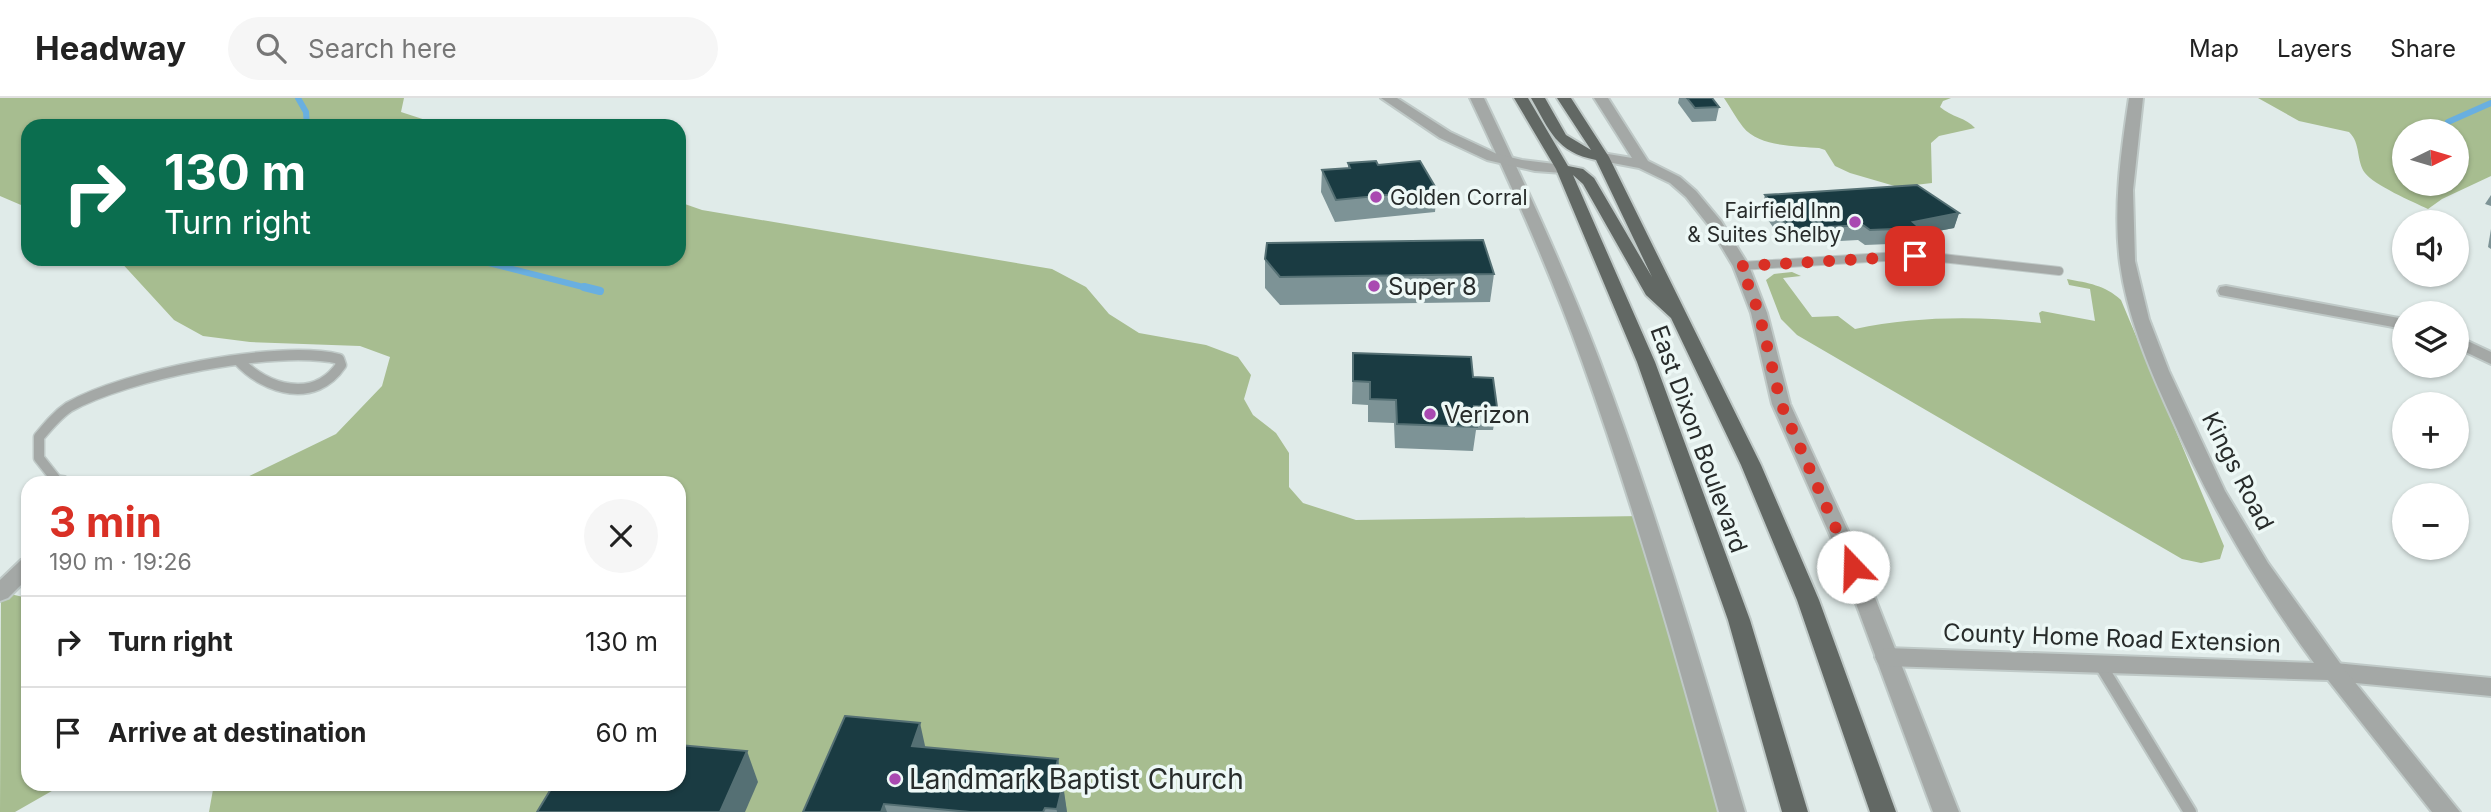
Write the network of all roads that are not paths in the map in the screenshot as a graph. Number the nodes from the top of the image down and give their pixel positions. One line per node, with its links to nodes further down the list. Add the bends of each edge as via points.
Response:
1 (1388, 98): 9 (street, via 1465,145)
2 (1477, 98): 9 (street)
3 (1521, 98): 11 (highway, East Dixon Boulevard)
4 (1538, 98): 8 (highway, via 1570,148)
5 (1564, 98): 8 (highway, East Dixon Boulevard)
6 (1601, 98): 10 (street)
7 (2136, 98): 25 (street, Kings Road, via 2124,234 2131,284 2145,329 2165,382 2236,529)
8 (1602, 157): 10 (street); 15 (highway, East Dixon Boulevard)
9 (1509, 162): 11 (street); 27 (street, via 1591,360 1689,659)
10 (1643, 164): 12 (street, via 1691,194)
11 (1563, 169): 15 (highway, via 1589,181 1654,295); 28 (highway, East Dixon Boulevard, via 1660,400 1739,620)
12 (1741, 266): 13 (lane, via 1915,256); 23 (street, via 1759,313 1781,404 1844,544)
13 (2059, 271)
14 (2226, 291): 16 (street)
15 (1682, 319): 29 (highway, East Dixon Boulevard, via 1808,600)
16 (2392, 322)
17 (2469, 347): 18 (street)
18 (2491, 359)
19 (239, 361): 19 (lane, via 306,352 329,354 341,365 320,384 284,389 268,385); 20 (lane, via 146,380 63,411 39,437 39,458)
20 (53, 476)
21 (21, 572): 22 (street)
22 (0, 593)
23 (1886, 657): 24 (street, County Home Road Extension); 30 (street)
24 (2100, 664): 25 (street, County Home Road Extension); 31 (lane)
25 (2335, 672): 26 (street, County Home Road Extension); 32 (street, Kings Road)
26 (2491, 687)
27 (1732, 812)
28 (1795, 812)
29 (1884, 812)
30 (1946, 812)
31 (2190, 812)
32 (2447, 812)

